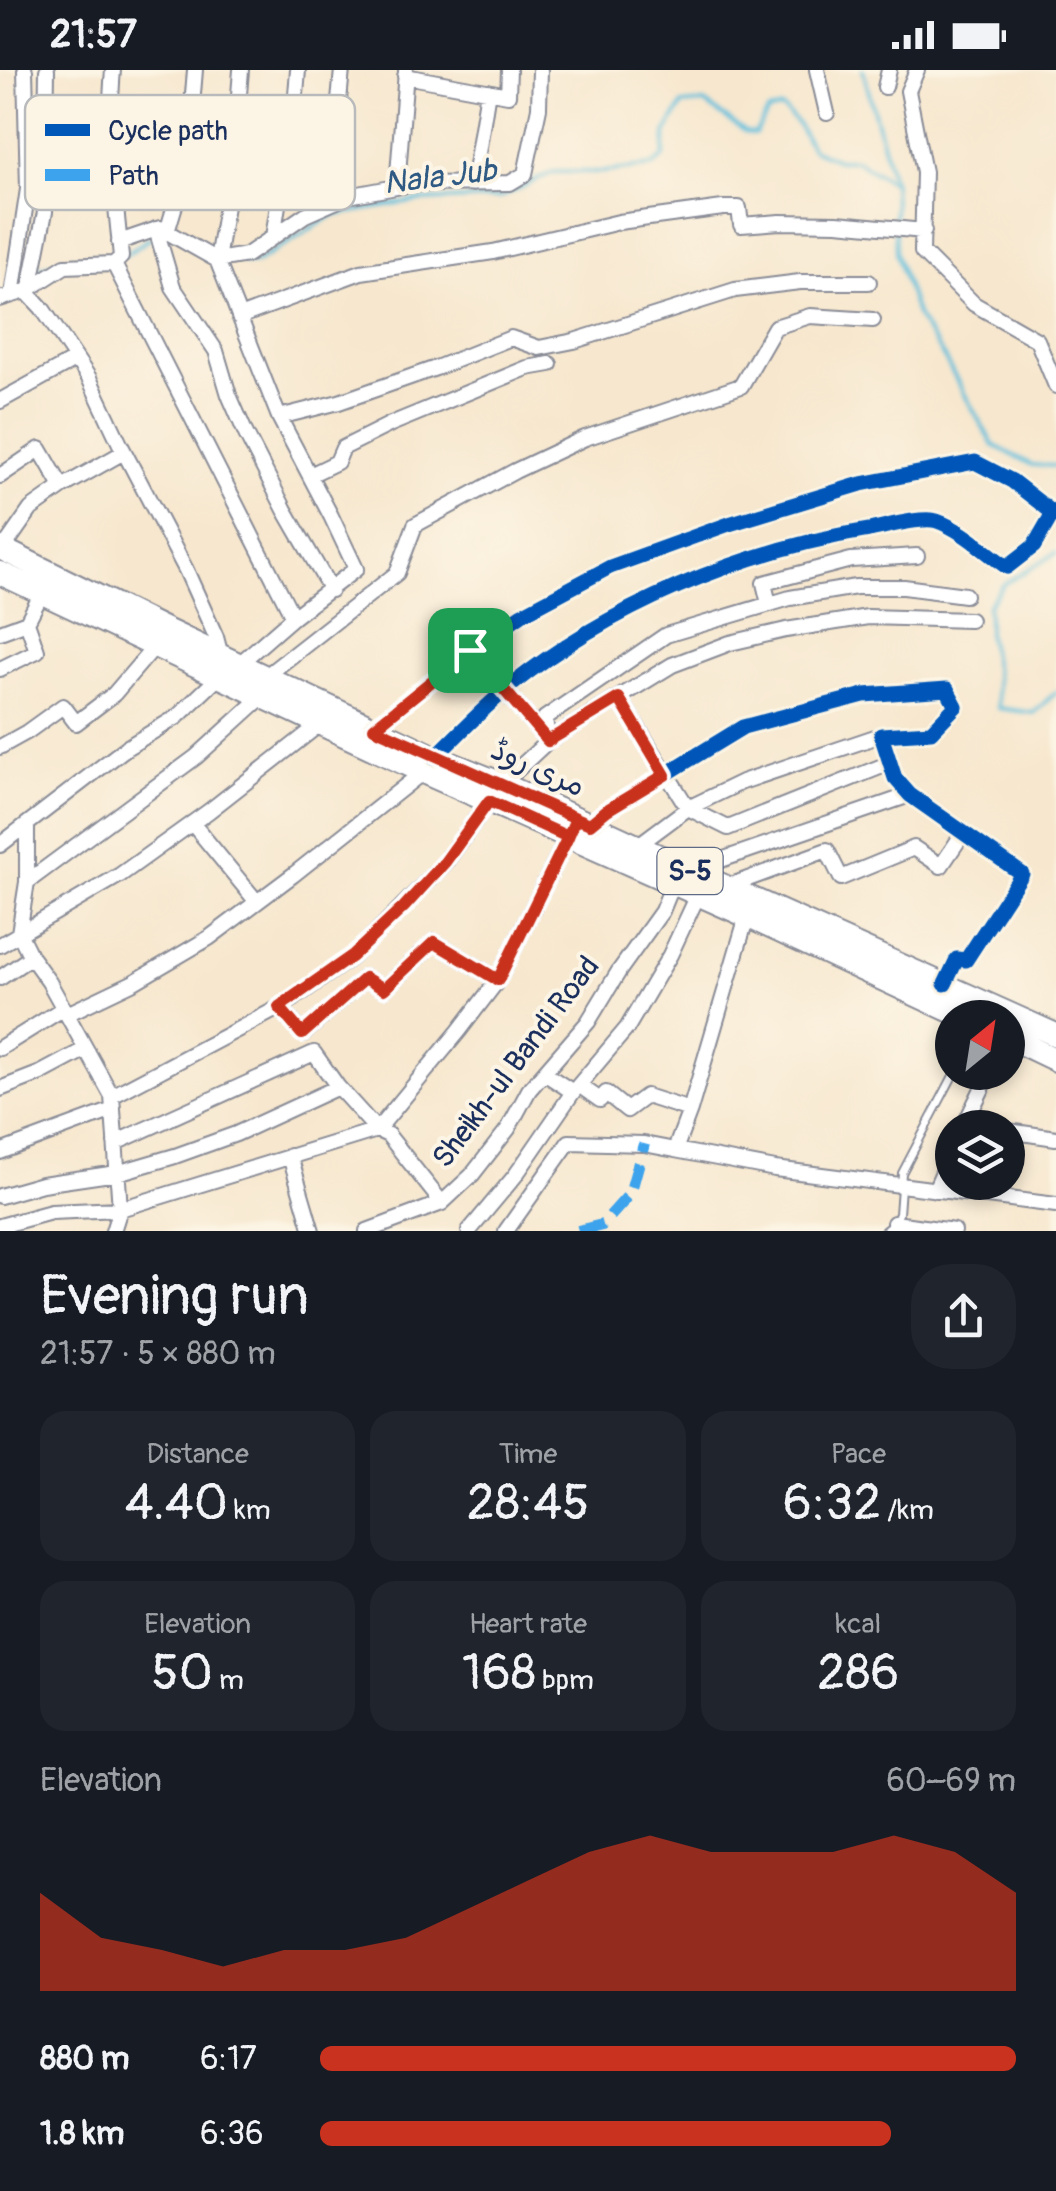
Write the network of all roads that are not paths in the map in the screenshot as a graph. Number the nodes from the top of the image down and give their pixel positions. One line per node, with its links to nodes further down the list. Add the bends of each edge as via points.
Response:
1 (25, 70): 16 (street)
2 (47, 70): 17 (street)
3 (113, 70): 18 (street)
4 (195, 70): 19 (street)
5 (240, 70): 20 (street)
6 (298, 70): 21 (street)
7 (342, 70): 22 (street)
8 (508, 70): 15 (street, via 508,95)
9 (540, 70): 24 (street, via 526,174 510,184)
10 (817, 70): 23 (street)
11 (889, 70): 14 (street)
12 (917, 70): 35 (street, via 908,91 924,172)
13 (406, 73): 15 (street); 25 (street)
14 (885, 87)
15 (488, 92): 24 (street)
16 (26, 95)
17 (47, 95)
18 (110, 95)
19 (193, 95)
20 (238, 95)
21 (296, 95)
22 (340, 95)
23 (827, 113)
24 (473, 184): 25 (street)
25 (397, 187): 26 (street)
26 (355, 195)
27 (26, 210): 41 (street)
28 (46, 210): 41 (street)
29 (116, 210): 37 (street)
30 (170, 210): 34 (street)
31 (225, 210): 38 (street)
32 (278, 210): 36 (street)
33 (316, 210): 36 (street)
34 (162, 231): 37 (street); 38 (street); 56 (street, via 173,287 216,351 246,434)
35 (924, 231): 42 (street, via 837,222 741,225 739,208 723,208 362,272); 46 (street, via 922,252 974,304 1037,340)
36 (274, 237): 38 (street, via 247,255)
37 (119, 242): 39 (street)
38 (217, 260): 42 (street)
39 (114, 264): 41 (street, via 65,266); 59 (street)
40 (869, 282): 48 (street, via 735,290 539,348 511,338 340,402)
41 (17, 293): 44 (street, via 42,308)
42 (239, 316): 48 (street)
43 (873, 320): 67 (street, via 810,316 775,327 742,386 585,438 415,526 398,573)
44 (76, 359): 47 (street); 49 (street)
45 (550, 364): 50 (street, via 391,424 343,448 338,462)
46 (1056, 386)
47 (0, 402)
48 (279, 417): 50 (street)
49 (124, 452): 52 (street); 65 (street)
50 (310, 475): 56 (street, via 356,569)
51 (0, 476): 52 (street, via 40,449)
52 (62, 486): 54 (street, via 31,508)
53 (917, 556): 58 (street, via 851,560 764,583)
54 (1, 557): 55 (main road, مری روڈ / S-5)
55 (34, 581): 61 (street); 63 (main road, مری روڈ / S-5); 65 (main road, مری روڈ / S-5)
56 (331, 590): 59 (street)
57 (965, 595): 58 (street, via 856,587)
58 (769, 604): 73 (street, via 666,635 545,718)
59 (293, 618): 65 (street)
60 (970, 620): 69 (street, via 868,617 786,630 672,665)
61 (27, 622): 62 (street); 66 (street, via 37,651)
62 (0, 632)
63 (155, 646): 65 (main road, مری روڈ / S-5); 74 (street, via 114,694 76,723 64,706)
64 (470, 650): 68 (street); 68 (street, via 610,567 861,484 975,462 1052,512 1034,546 1007,568 933,519 852,532 725,566 617,616); 71 (street)
65 (227, 665): 67 (main road, مری روڈ / S-5); 82 (street, via 177,716)
66 (0, 669)
67 (264, 687): 70 (main road, مری روڈ / S-5); 71 (main road, مری روڈ / S-5); 88 (street, via 196,757)
68 (506, 690): 73 (street); 76 (street)
69 (619, 698): 73 (street); 77 (street)
70 (320, 724): 76 (main road, مری روڈ / S-5); 81 (street)
71 (374, 728): 76 (main road, مری روڈ / S-5)
72 (881, 734): 75 (street); 77 (street, via 931,732 956,706 947,688 864,695 743,727); 80 (street)
73 (548, 741): 78 (street)
74 (0, 747)
75 (890, 763): 79 (street); 80 (street, via 728,828)
76 (429, 764): 78 (main road, مری روڈ / S-5); 91 (street)
77 (665, 775): 80 (street); 83 (street)
78 (495, 792): 83 (main road, مری روڈ / S-5); 101 (street, via 404,907 352,956)
79 (910, 795): 84 (street); 87 (street)
80 (688, 808): 86 (street)
81 (192, 824): 91 (street); 93 (street)
82 (27, 826): 85 (street); 88 (street)
83 (578, 826): 86 (main road, مری روڈ / S-5); 87 (main road, مری روڈ / S-5); 97 (street)
84 (964, 832): 89 (street, via 941,866 914,848 840,878 826,850); 98 (street, via 1022,874)
85 (0, 845)
86 (637, 846): 87 (main road, مری روڈ / S-5)
87 (681, 877): 89 (main road, مری روڈ / S-5); 90 (main road, مری روڈ / S-5); 109 (street, Sheikh-ul Bandi Road, via 588,1022)
88 (26, 882): 93 (street)
89 (726, 888): 98 (main road, مری روڈ / S-5)
90 (698, 895): 92 (main road, مری روڈ / S-5); 112 (street, via 627,1028)
91 (257, 902): 102 (street, via 134,982)
92 (747, 916): 100 (main road, مری روڈ / S-5); 115 (street)
93 (19, 933): 94 (street); 95 (street)
94 (0, 946)
95 (31, 957): 96 (street); 102 (street)
96 (0, 978)
97 (498, 980): 101 (street, via 434,942 384,989 365,978 302,1034); 116 (street)
98 (945, 984): 99 (main road, مری روڈ / S-5)
99 (970, 1000)
100 (935, 1004)
101 (279, 1007): 114 (street)
102 (66, 1011): 106 (street); 107 (street)
103 (1025, 1024): 104 (main road, مری روڈ / S-5)
104 (1056, 1035)
105 (1025, 1045): 108 (main road)
106 (0, 1048)
107 (86, 1048): 111 (street); 114 (street)
108 (1056, 1060)
109 (544, 1073): 112 (street); 128 (street, Sheikh-ul Bandi Road, via 472,1175)
110 (338, 1087): 116 (street); 119 (street, via 314,1053); 123 (street, via 236,1134)
111 (0, 1089)
112 (576, 1089): 115 (street, via 600,1100 606,1093 627,1110 646,1096); 136 (street)
113 (945, 1090): 124 (lane)
114 (112, 1103): 119 (street); 121 (street)
115 (690, 1110): 120 (street)
116 (377, 1130): 122 (street); 128 (street)
117 (1025, 1133): 118 (street)
118 (1056, 1138)
119 (115, 1143): 123 (street)
120 (675, 1150): 124 (street); 137 (street, via 569,1142)
121 (0, 1152)
122 (290, 1156): 130 (street); 134 (street)
123 (118, 1173): 126 (street); 130 (street)
124 (900, 1186): 125 (street); 132 (lane, via 899,1214)
125 (935, 1190)
126 (0, 1196)
127 (1016, 1200): 129 (street)
128 (442, 1203): 135 (street, Sheikh-ul Bandi Road)
129 (1056, 1205)
130 (120, 1209): 131 (street, via 51,1212); 133 (street)
131 (0, 1226)
132 (889, 1227): 138 (street)
133 (113, 1231)
134 (312, 1231)
135 (368, 1231)
136 (470, 1231)
137 (506, 1231)
138 (954, 1231)

